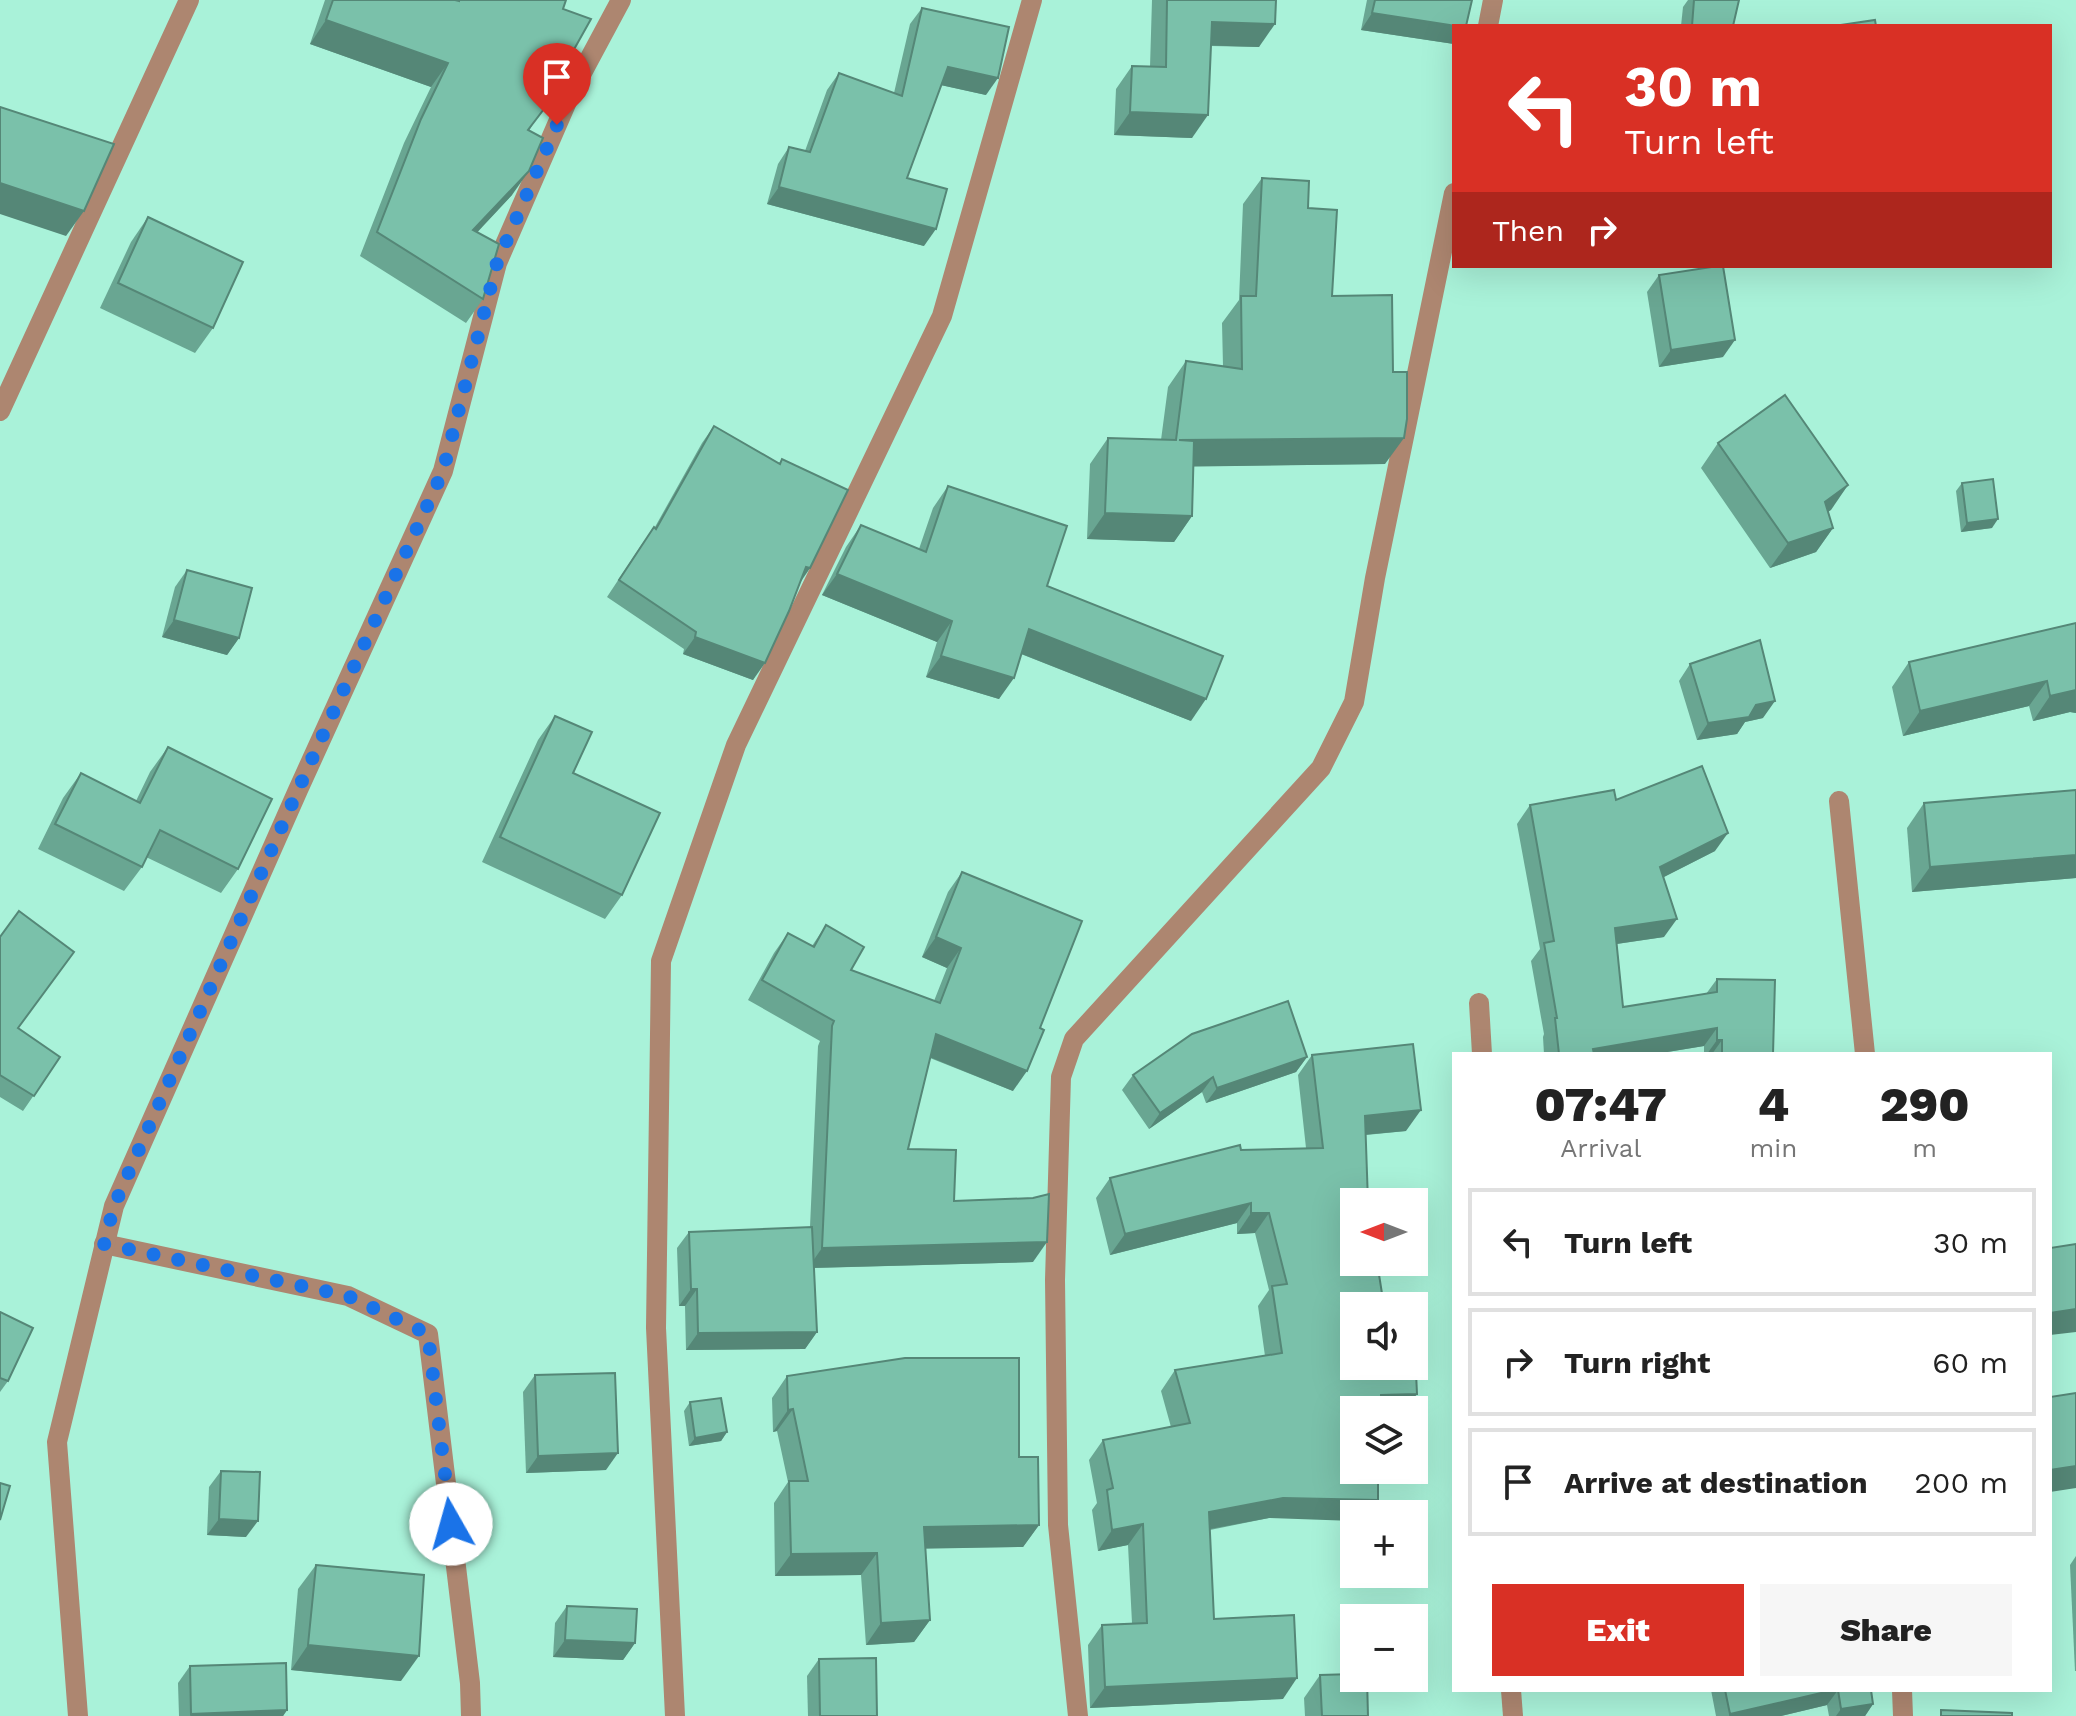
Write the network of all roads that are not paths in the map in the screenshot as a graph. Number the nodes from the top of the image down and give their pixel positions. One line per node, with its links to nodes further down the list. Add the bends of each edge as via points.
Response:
1 (189, 0): 7 (street)
2 (621, 0): 12 (street, via 569,97 497,263 443,471 120,1192)
3 (1032, 0): 17 (street, via 942,316 736,745 661,961 656,1328)
4 (1493, 0): 5 (street)
5 (1488, 24)
6 (1452, 203): 18 (street, via 1354,702 1321,768 1074,1039 1061,1077 1055,1280 1058,1525)
7 (0, 411)
8 (1839, 801): 11 (street)
9 (1479, 1003): 10 (street)
10 (1482, 1052)
11 (1865, 1052)
12 (104, 1244): 15 (street, via 57,1442); 16 (street, via 348,1296 428,1334)
13 (1511, 1692): 19 (street)
14 (1902, 1692): 20 (street)
15 (78, 1716)
16 (471, 1716)
17 (675, 1716)
18 (1078, 1716)
19 (1513, 1716)
20 (1903, 1716)

